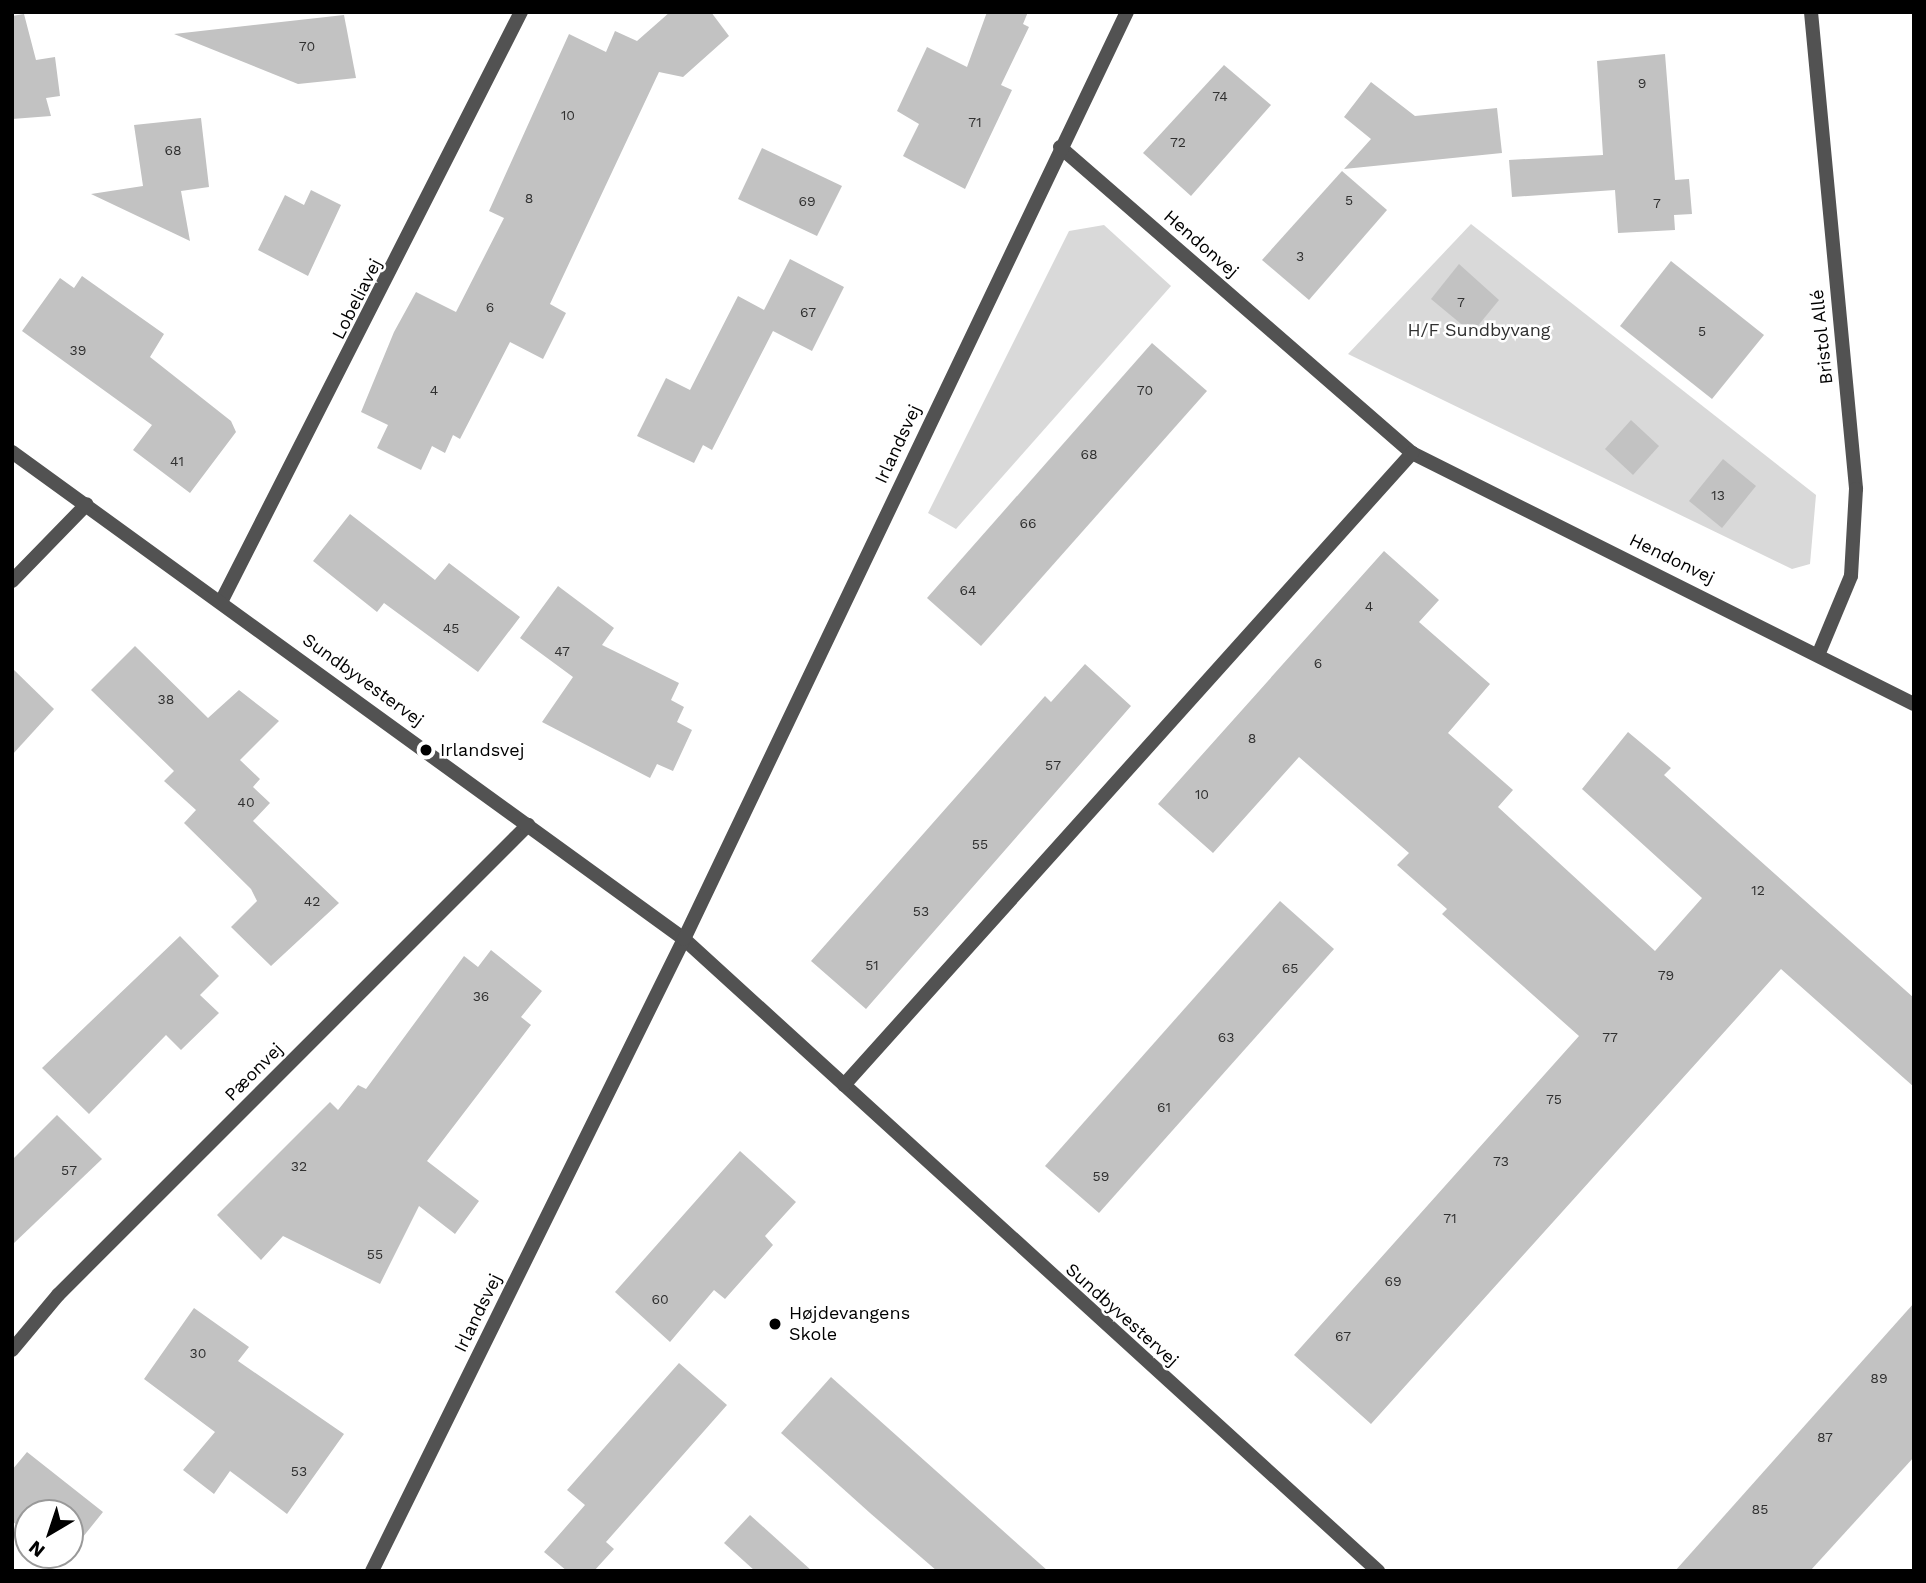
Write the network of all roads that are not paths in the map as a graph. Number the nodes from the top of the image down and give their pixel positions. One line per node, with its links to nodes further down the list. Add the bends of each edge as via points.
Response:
1 (521, 12): 9 (street, Lobeliavej)
2 (1127, 12): 4 (street, Irlandsvej)
3 (1811, 12): 10 (street, Bristol Allé, via 1856,489 1850,576)
4 (1060, 148): 6 (street, Hendonvej); 13 (street, Irlandsvej)
5 (12, 452): 7 (street, Sundbyvestervej)
6 (1412, 453): 10 (street, Hendonvej); 14 (street)
7 (87, 504): 8 (street); 9 (street, Sundbyvestervej)
8 (12, 580)
9 (222, 600): 12 (street, Sundbyvestervej)
10 (1819, 653): 11 (street, Hendonvej)
11 (1914, 704)
12 (528, 825): 13 (street, Sundbyvestervej); 15 (street, Pæonvej, via 67,1286)
13 (684, 939): 14 (street, Sundbyvestervej); 16 (street, Irlandsvej)
14 (844, 1085): 17 (street, Sundbyvestervej)
15 (12, 1350)
16 (372, 1571)
17 (1378, 1571)

